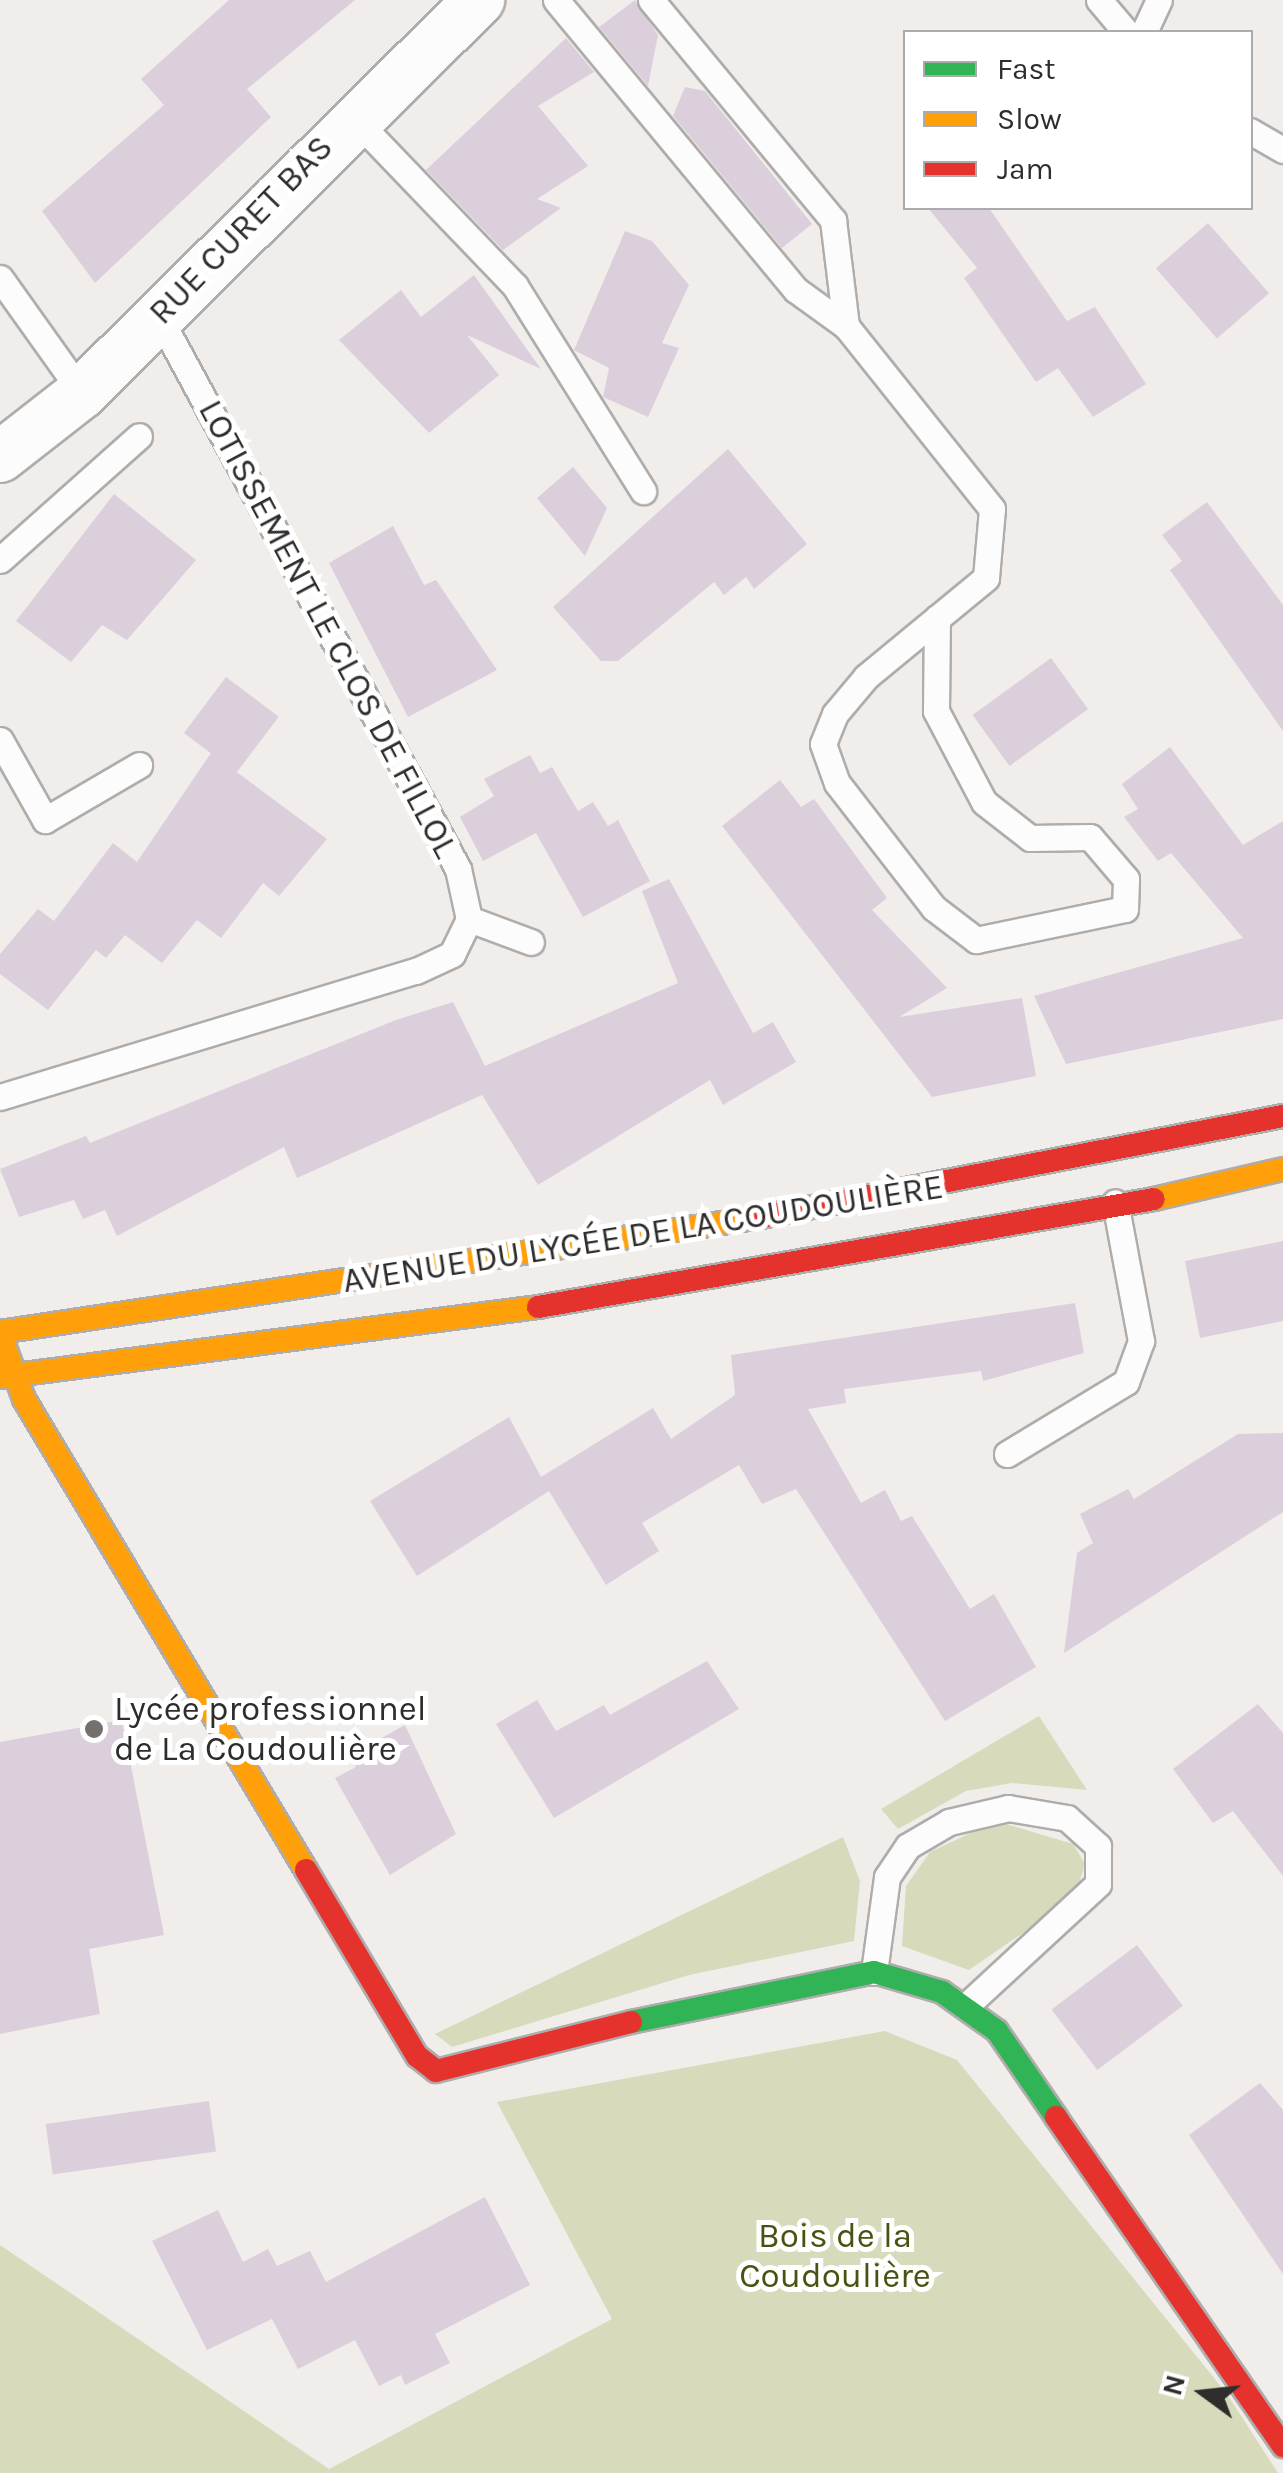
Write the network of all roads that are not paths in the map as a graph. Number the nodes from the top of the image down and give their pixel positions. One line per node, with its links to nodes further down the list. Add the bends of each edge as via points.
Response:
1 (479, 0): 8 (street, RUE CURET BAS)
2 (556, 0): 13 (lane, via 796,290)
3 (651, 0): 13 (lane, via 833,220)
4 (1098, 0): 6 (lane)
5 (1159, 0): 7 (lane)
6 (1124, 30)
7 (1145, 30)
8 (353, 117): 12 (street, RUE CURET BAS); 17 (lane, via 514,286)
9 (1253, 132): 10 (lane)
10 (1283, 150)
11 (0, 278): 14 (lane)
12 (158, 315): 14 (street, RUE CURET BAS); 22 (lane, LOTISSEMENT LE CLOS DE FILLOL, via 458,869)
13 (846, 326): 19 (lane, via 992,509 986,578)
14 (82, 393): 16 (street, RUE CURET BAS)
15 (139, 436): 18 (lane)
16 (0, 457)
17 (642, 492)
18 (0, 560)
19 (937, 618): 19 (lane, via 936,711 984,802 1030,838 1090,836 1126,879 1125,909 976,940 934,908 837,783 823,744 835,714)
20 (0, 740): 21 (lane, via 45,820)
21 (139, 765)
22 (469, 919): 23 (lane); 24 (lane, via 452,954 416,971)
23 (531, 942)
24 (0, 1097)
25 (1283, 1116): 26 (street, AVENUE DU LYCÉE DE LA COUDOULIÈRE)
26 (1104, 1154): 28 (lane); 29 (street, AVENUE DU LYCÉE DE LA COUDOULIÈRE, via 918,1193)
27 (1283, 1169): 28 (street, AVENUE DU LYCÉE DE LA COUDOULIÈRE)
28 (1116, 1208): 30 (street, AVENUE DU LYCÉE DE LA COUDOULIÈRE, via 526,1309); 31 (lane, via 1142,1342 1126,1382)
29 (0, 1332): 30 (street)
30 (8, 1376): 32 (street, via 418,2056 436,2071 678,2008)
31 (1007, 1454)
32 (874, 1972): 33 (street); 33 (lane, via 886,1876 908,1846 949,1822 1008,1808 1066,1818 1098,1846 1098,1884)
33 (966, 2006): 34 (street, via 996,2031)
34 (1275, 2419)

